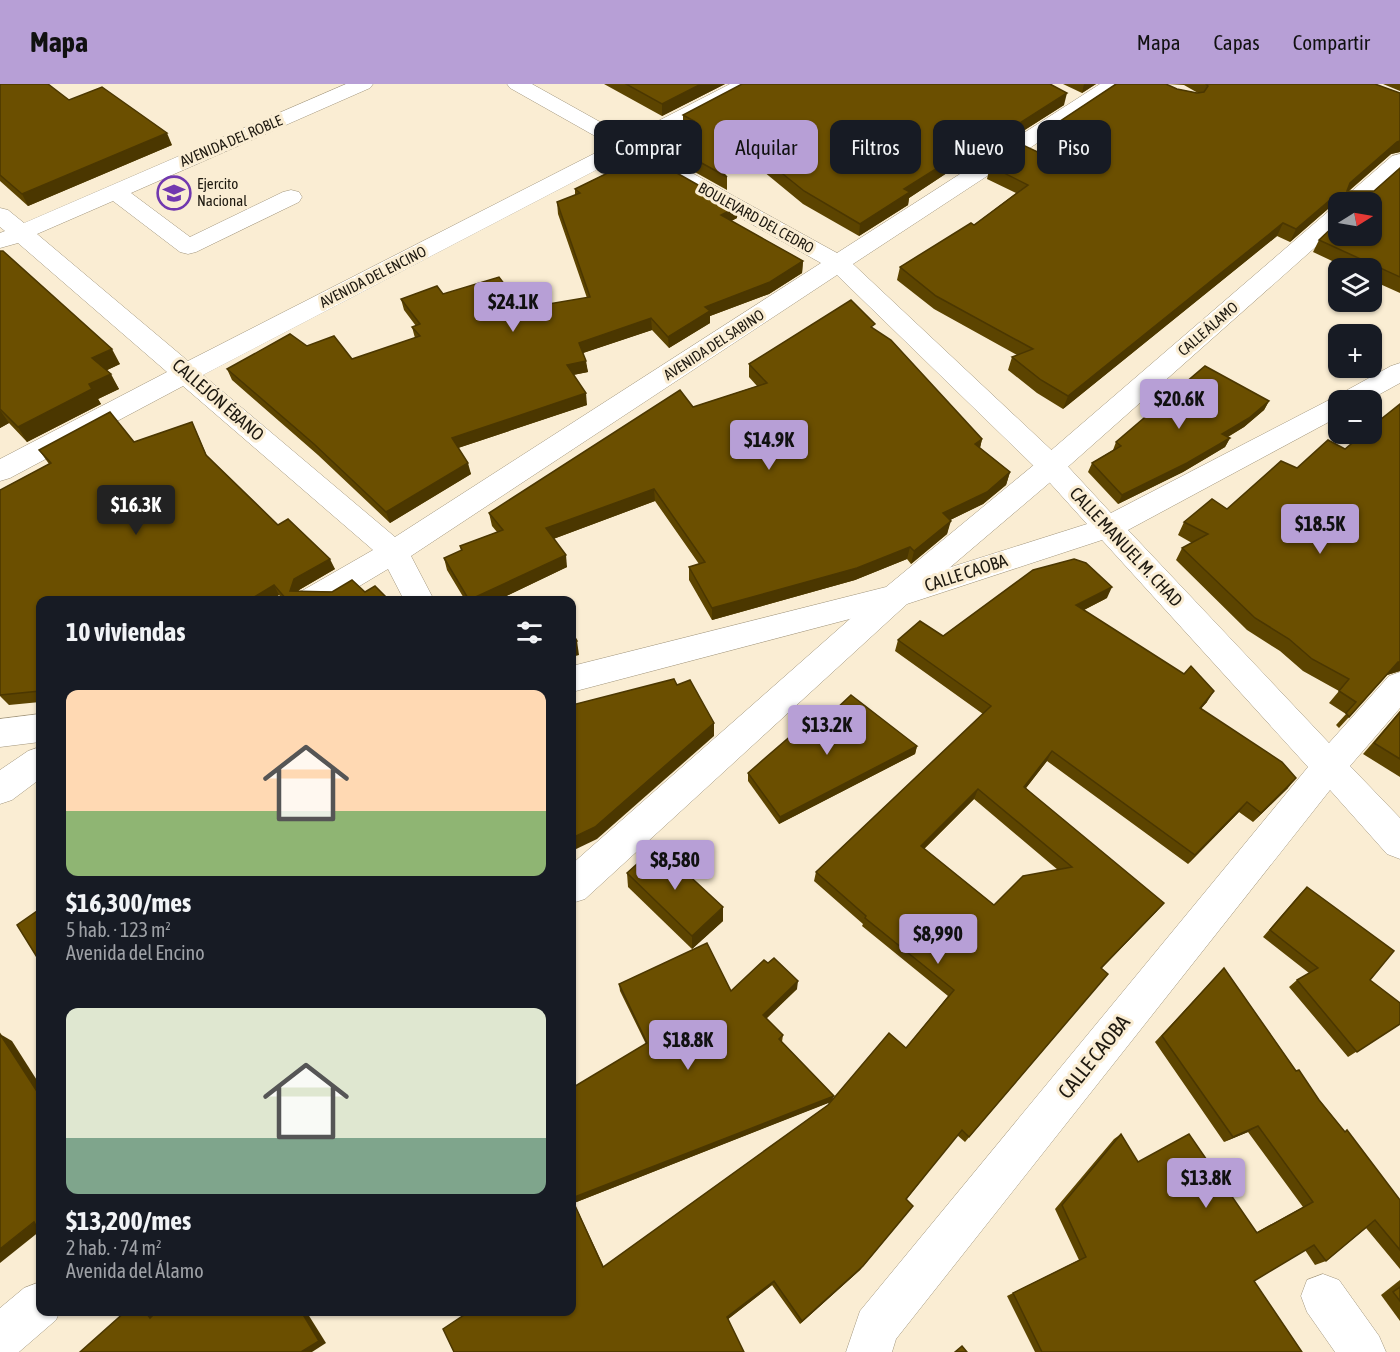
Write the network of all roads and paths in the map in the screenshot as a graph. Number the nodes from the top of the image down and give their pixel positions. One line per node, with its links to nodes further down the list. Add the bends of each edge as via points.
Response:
1 (363, 84): 10 (street, AVENIDA DEL ROBLE)
2 (517, 84): 6 (street, BOULEVARD DEL CEDRO)
3 (746, 84): 5 (street, AVENIDA DEL ENCINO)
4 (1114, 84): 16 (street, AVENIDA DEL SABINO, via 1073,99 1028,151)
5 (677, 120)
6 (594, 127)
7 (1400, 161): 11 (street)
8 (594, 163): 18 (street, AVENIDA DEL ENCINO)
9 (678, 174): 16 (street, BOULEVARD DEL CEDRO)
10 (115, 192): 12 (street, via 188,247); 15 (street, AVENIDA DEL ROBLE)
11 (1364, 192)
12 (291, 197)
13 (0, 215): 15 (street, CALLEJÓN ÉBANO)
14 (1328, 224): 21 (street, CALLE ÁLAMO)
15 (10, 238): 18 (street, CALLEJÓN ÉBANO)
16 (839, 264): 21 (street, CALLE MANUEL M. CHAD); 24 (street, AVENIDA DEL SABINO)
17 (1400, 372): 19 (street)
18 (186, 373): 22 (street, AVENIDA DEL ENCINO); 24 (street, CALLEJÓN ÉBANO)
19 (1367, 390)
20 (1328, 411): 23 (street, CALLE CAOBA)
21 (1051, 466): 23 (street, CALLE MANUEL M. CHAD); 27 (street, CALLE ÁLAMO)
22 (0, 471)
23 (1107, 528): 27 (street, CALLE CAOBA); 33 (street, CALLE MANUEL M. CHAD)
24 (394, 552): 25 (street, AVENIDA DEL SABINO); 26 (street, CALLEJÓN ÉBANO)
25 (317, 596)
26 (417, 596)
27 (896, 596): 28 (street, CALLE CAOBA); 36 (street, CALLE ÁLAMO)
28 (576, 678)
29 (1400, 686): 33 (street, CALLE CAOBA)
30 (36, 728): 31 (street)
31 (0, 733)
32 (36, 764): 34 (street)
33 (1328, 767): 35 (street, CALLE MANUEL M. CHAD); 40 (street, CALLE CAOBA, via 876,1327)
34 (0, 789)
35 (1400, 843)
36 (576, 883)
37 (1323, 1296): 41 (street)
38 (36, 1307): 39 (street)
39 (0, 1338)
40 (869, 1352)
41 (1363, 1352)

